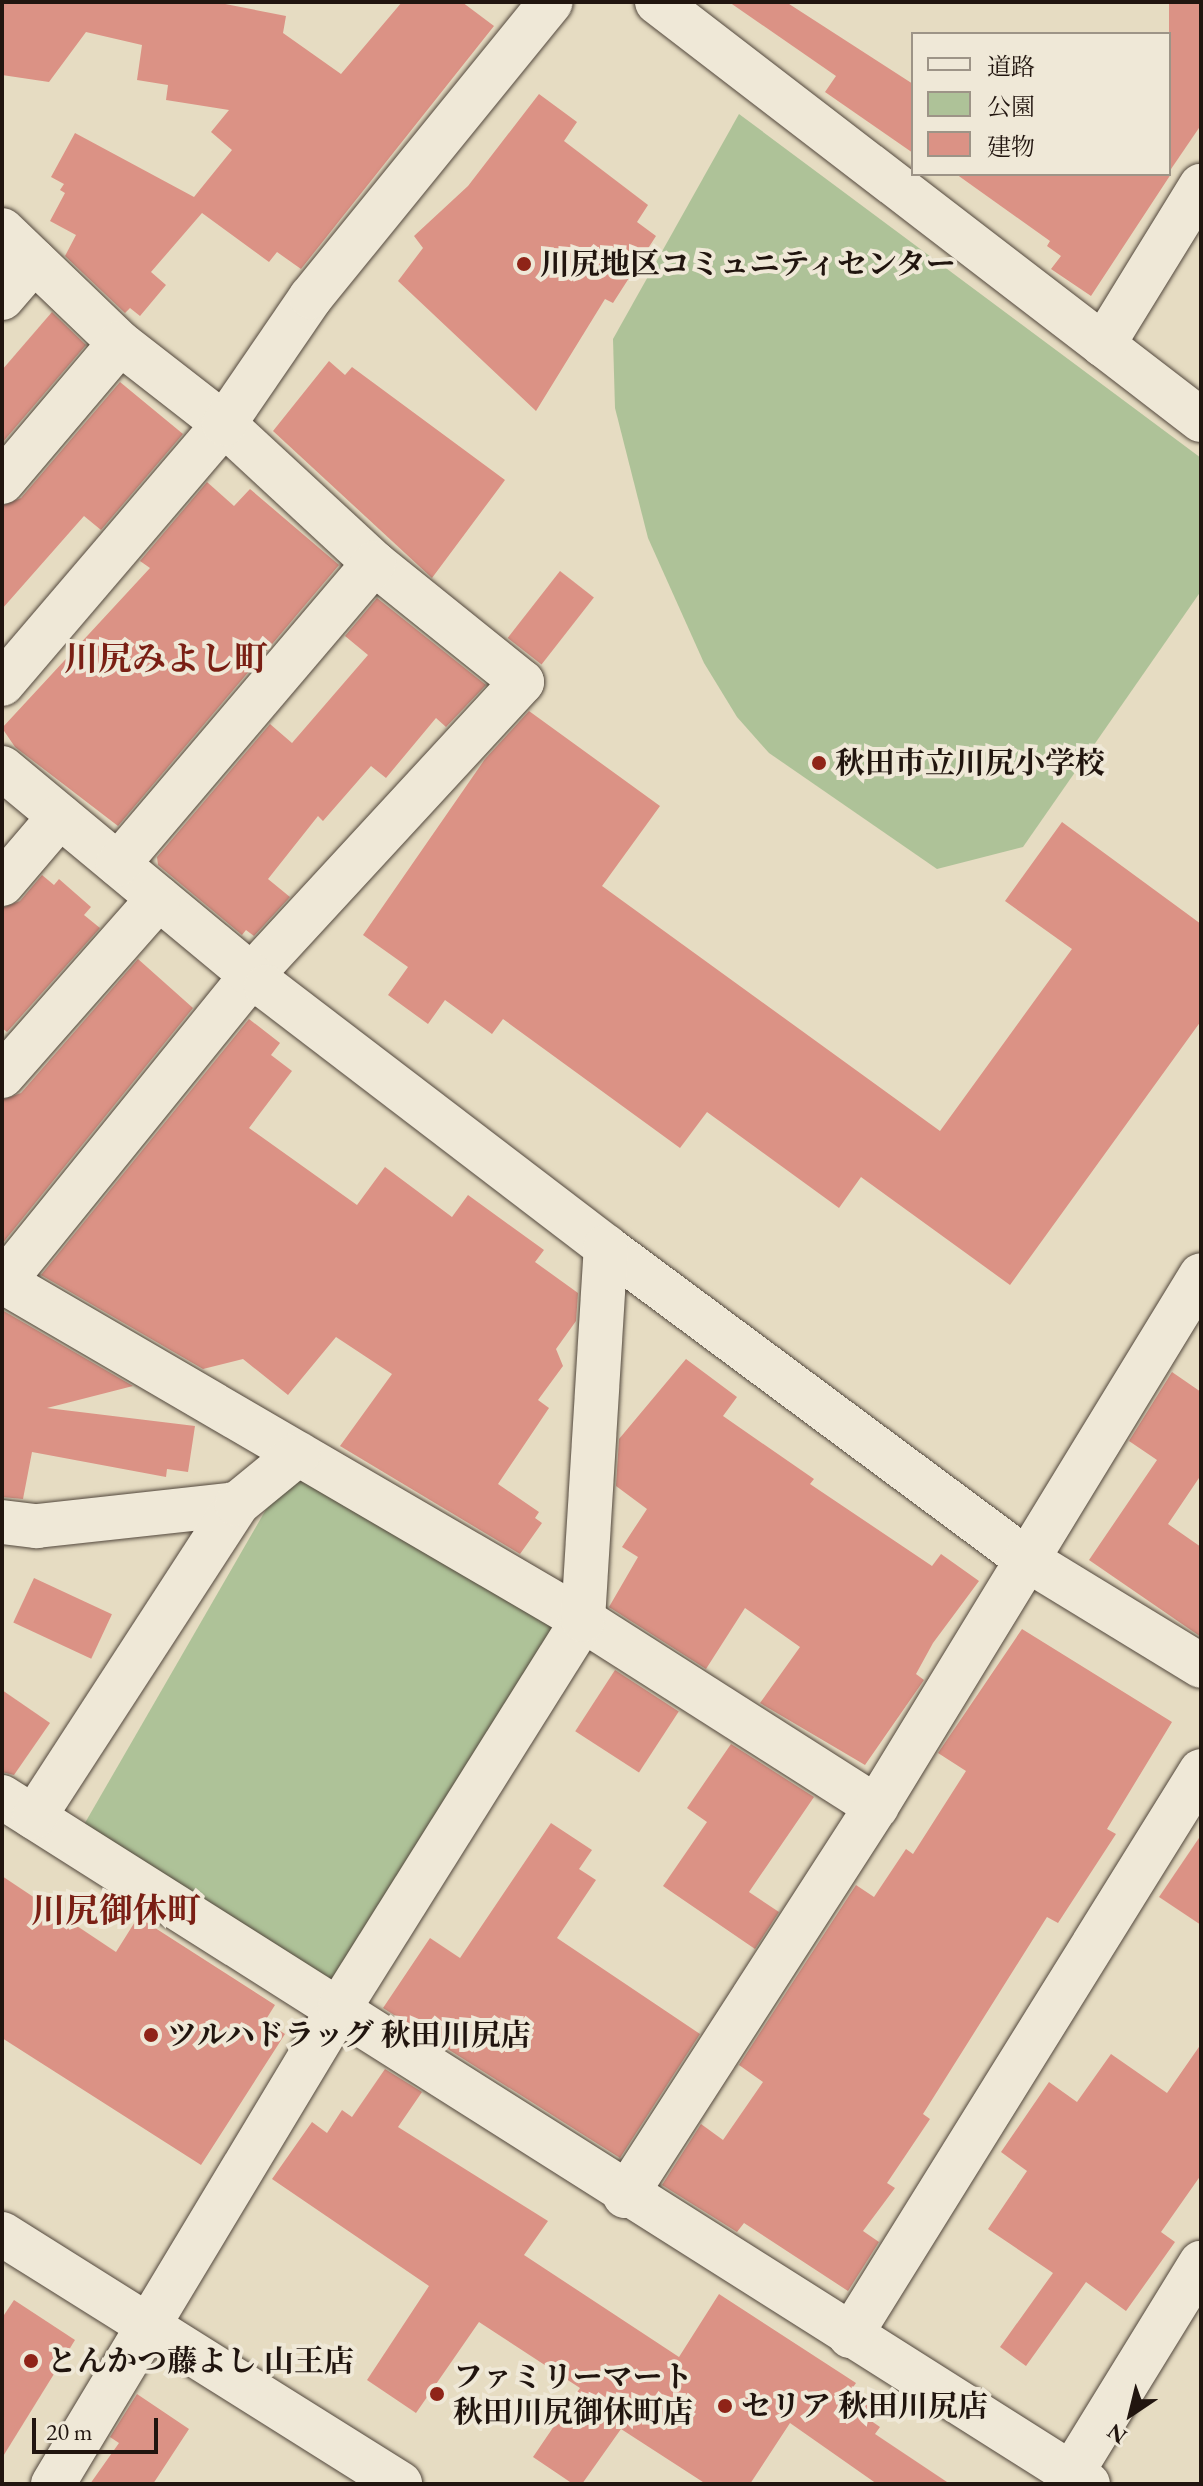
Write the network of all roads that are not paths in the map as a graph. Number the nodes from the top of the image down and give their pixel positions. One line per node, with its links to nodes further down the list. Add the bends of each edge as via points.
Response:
1 (551, 2): 10 (street, via 311,297)
2 (657, 2): 8 (street)
3 (1201, 186): 8 (street)
4 (2, 230): 5 (street)
5 (34, 261): 6 (street); 7 (street)
6 (2, 298)
7 (120, 343): 10 (street); 11 (street)
8 (1103, 345): 9 (street)
9 (1201, 420)
10 (224, 424): 12 (street); 13 (street)
11 (2, 482)
12 (374, 563): 16 (street); 19 (street, via 522,682)
13 (2, 684)
14 (2, 768): 15 (street)
15 (60, 816): 16 (street); 17 (street)
16 (118, 864): 18 (street)
17 (2, 884)
18 (159, 898): 19 (street); 20 (street)
19 (252, 975): 21 (street); 23 (street)
20 (2, 1076)
21 (606, 1247): 27 (street); 28 (street)
22 (1201, 1275): 27 (street)
23 (2, 1281): 24 (street)
24 (298, 1454): 25 (street); 28 (street)
25 (237, 1504): 26 (street, via 37,1526); 31 (street)
26 (2, 1522)
27 (1026, 1559): 29 (street); 32 (street)
28 (583, 1620): 32 (street); 33 (street)
29 (1201, 1666)
30 (1201, 1771): 38 (street)
31 (18, 1807): 33 (street)
32 (876, 1807): 34 (street)
33 (340, 2007): 34 (street); 37 (street)
34 (625, 2196): 38 (street)
35 (2, 2234): 37 (street)
36 (1201, 2263): 39 (street)
37 (151, 2328): 40 (street); 41 (street)
38 (850, 2336): 39 (street)
39 (1079, 2479)
40 (53, 2484)
41 (400, 2484)

